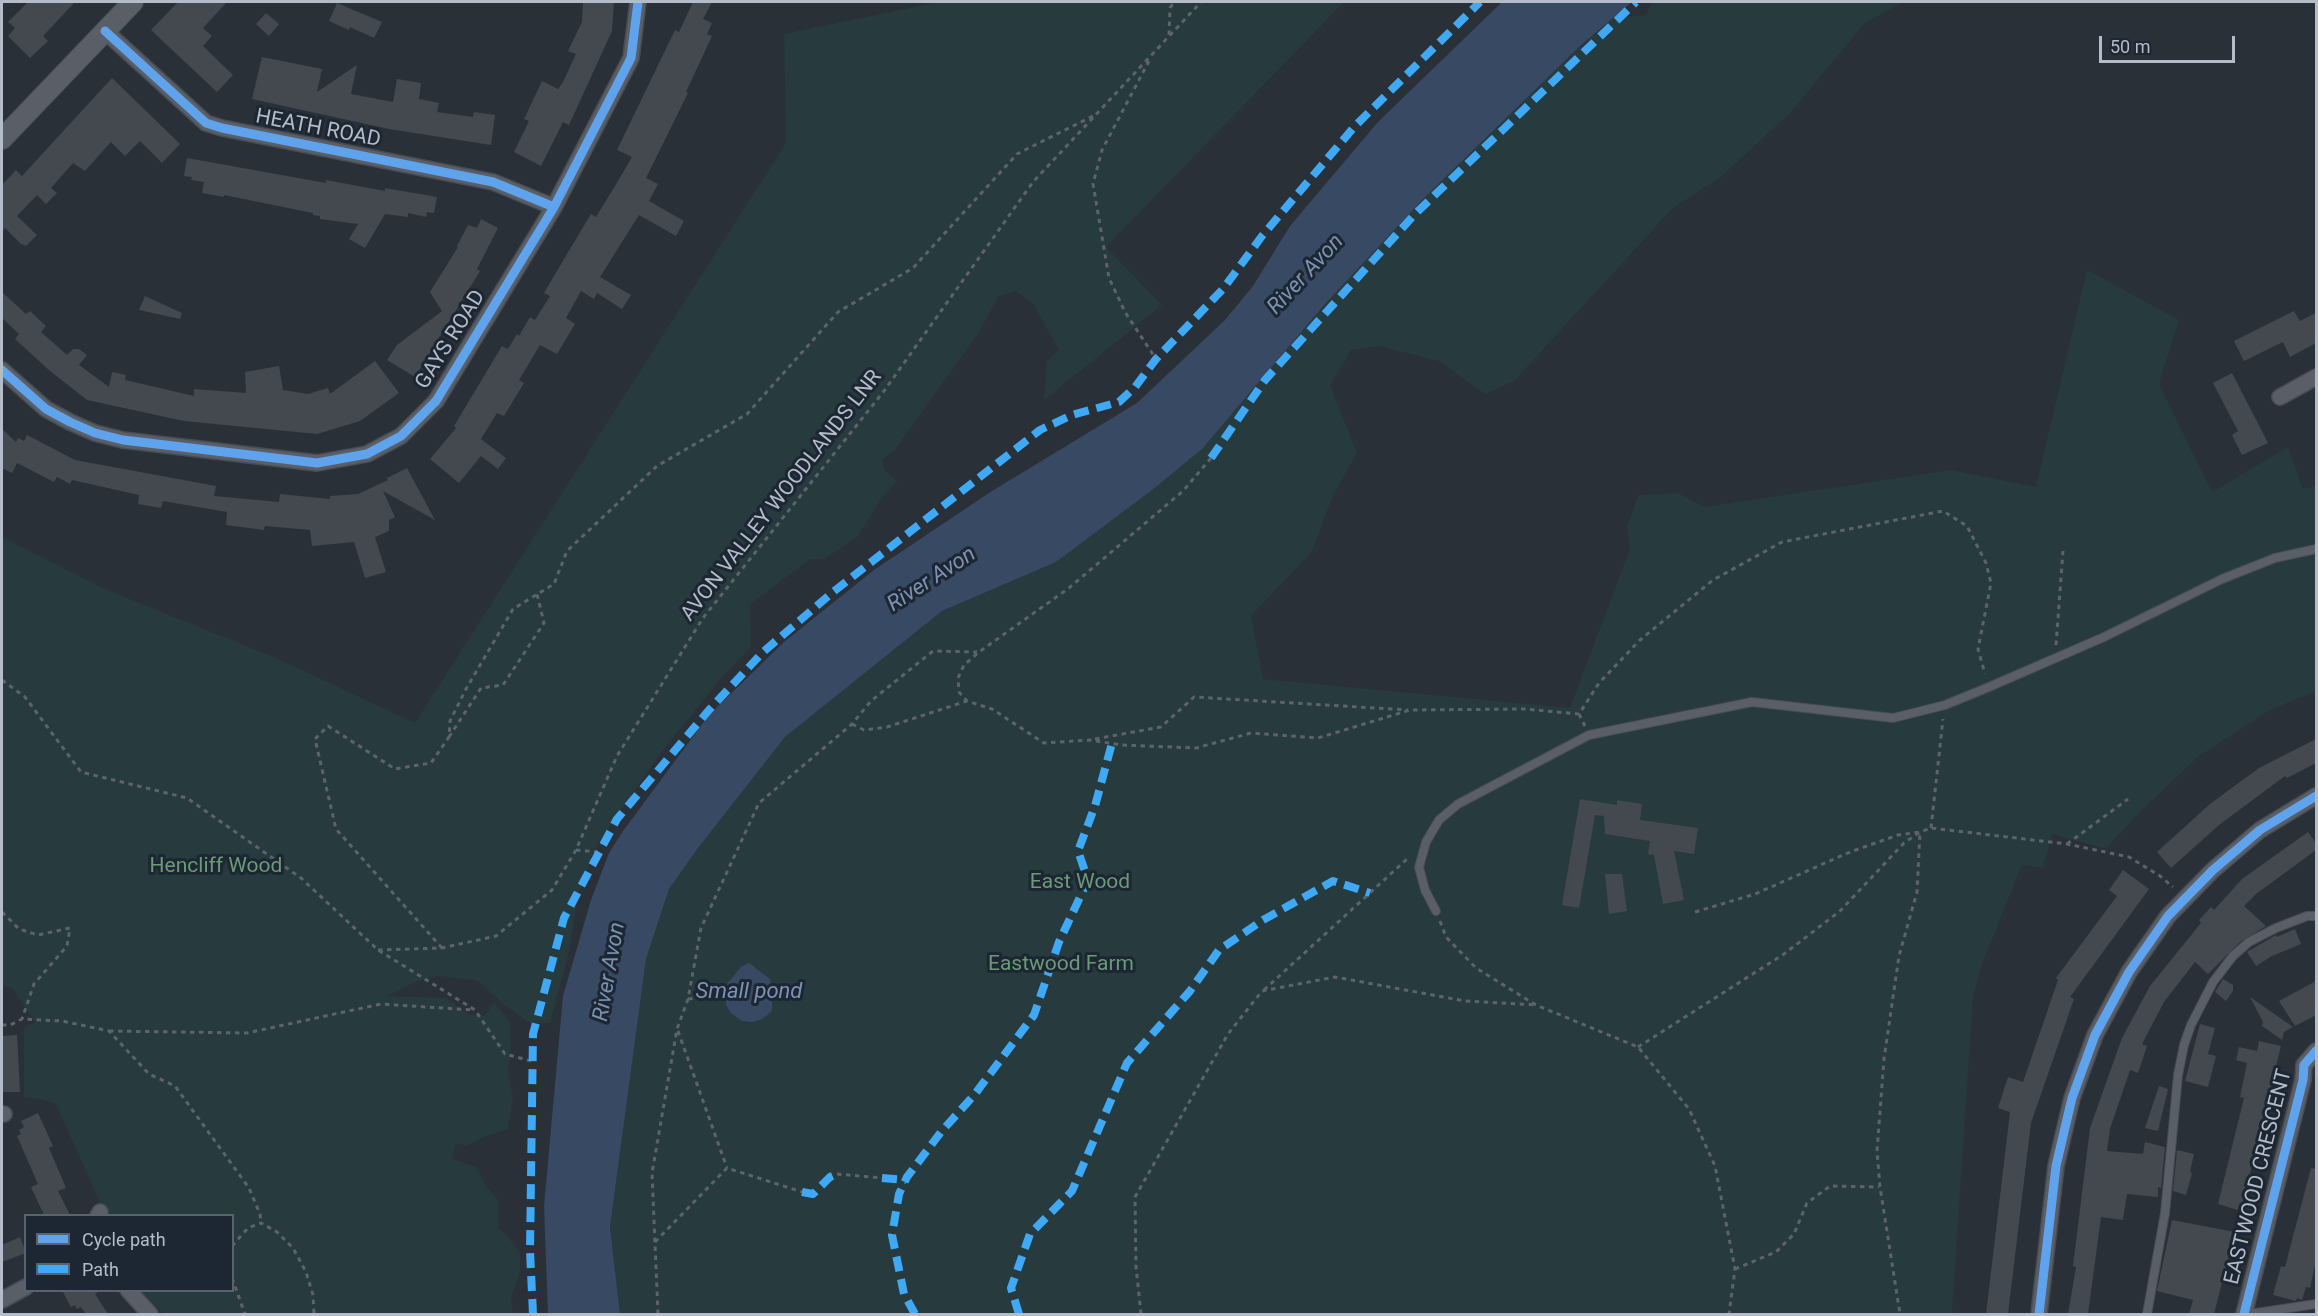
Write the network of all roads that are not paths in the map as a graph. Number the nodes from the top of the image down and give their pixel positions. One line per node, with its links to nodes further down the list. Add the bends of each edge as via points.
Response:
1 (133, 2): 3 (street)
2 (638, 2): 5 (street, GAYS ROAD, via 631,58)
3 (105, 31): 4 (street); 5 (street, HEATH ROAD, via 206,123 493,182)
4 (2, 139)
5 (554, 207): 6 (street, GAYS ROAD, via 436,401 401,436 367,454 317,463 123,440 86,429 46,409)
6 (2, 370)
7 (2316, 377): 8 (street)
8 (2280, 397)
9 (2316, 549): 11 (lane, via 2275,558 2222,579 2104,638 1944,705 1893,718 1752,702 1589,735 1458,804 1439,820 1426,842 1419,867)
10 (2316, 796): 19 (street, via 2260,830 2168,916 2129,972 2095,1035 2072,1098 2056,1166)
11 (1436, 911)
12 (2316, 916): 20 (lane, via 2307,916 2248,942 2214,982 2191,1025 2178,1075 2165,1214)
13 (2316, 1051): 21 (street, EASTWOOD CRESCENT, via 2304,1065)
14 (24, 1288): 16 (street)
15 (130, 1292): 18 (street)
16 (2, 1300)
17 (2316, 1304): 22 (lane)
18 (150, 1314)
19 (2039, 1314)
20 (2147, 1314)
21 (2244, 1314)
22 (2249, 1314)

